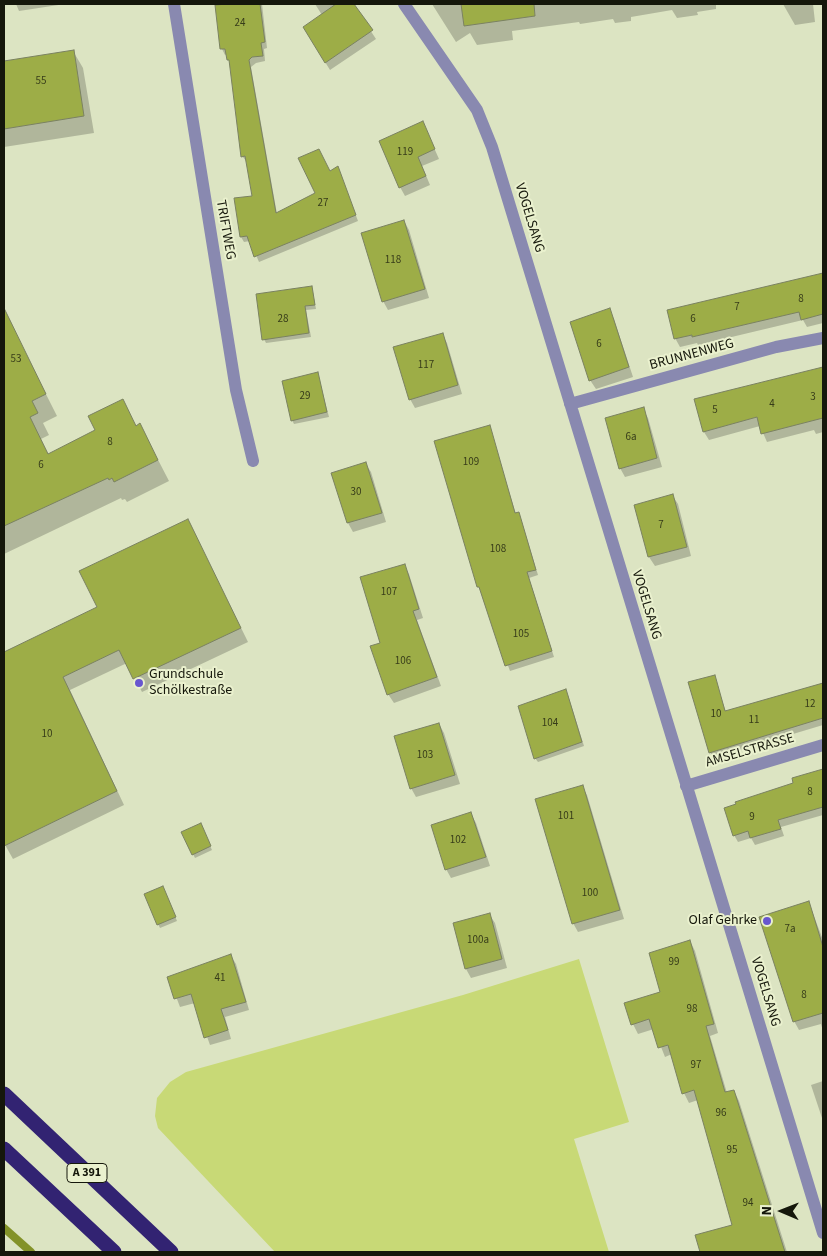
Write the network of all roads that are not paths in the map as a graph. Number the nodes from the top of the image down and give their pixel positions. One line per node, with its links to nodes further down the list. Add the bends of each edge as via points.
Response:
1 (174, 4): 5 (street, TRIFTWEG, via 236,390)
2 (404, 4): 4 (street, VOGELSANG, via 477,110)
3 (823, 338): 4 (street, BRUNNENWEG, via 776,347)
4 (570, 404): 7 (street, VOGELSANG)
5 (253, 461)
6 (823, 745): 7 (street, AMSELSTRASSE)
7 (686, 786): 10 (street, VOGELSANG)
8 (4, 1094): 12 (highway, A 391)
9 (4, 1148): 11 (highway, A 391)
10 (823, 1233)
11 (114, 1252)
12 (171, 1252)

